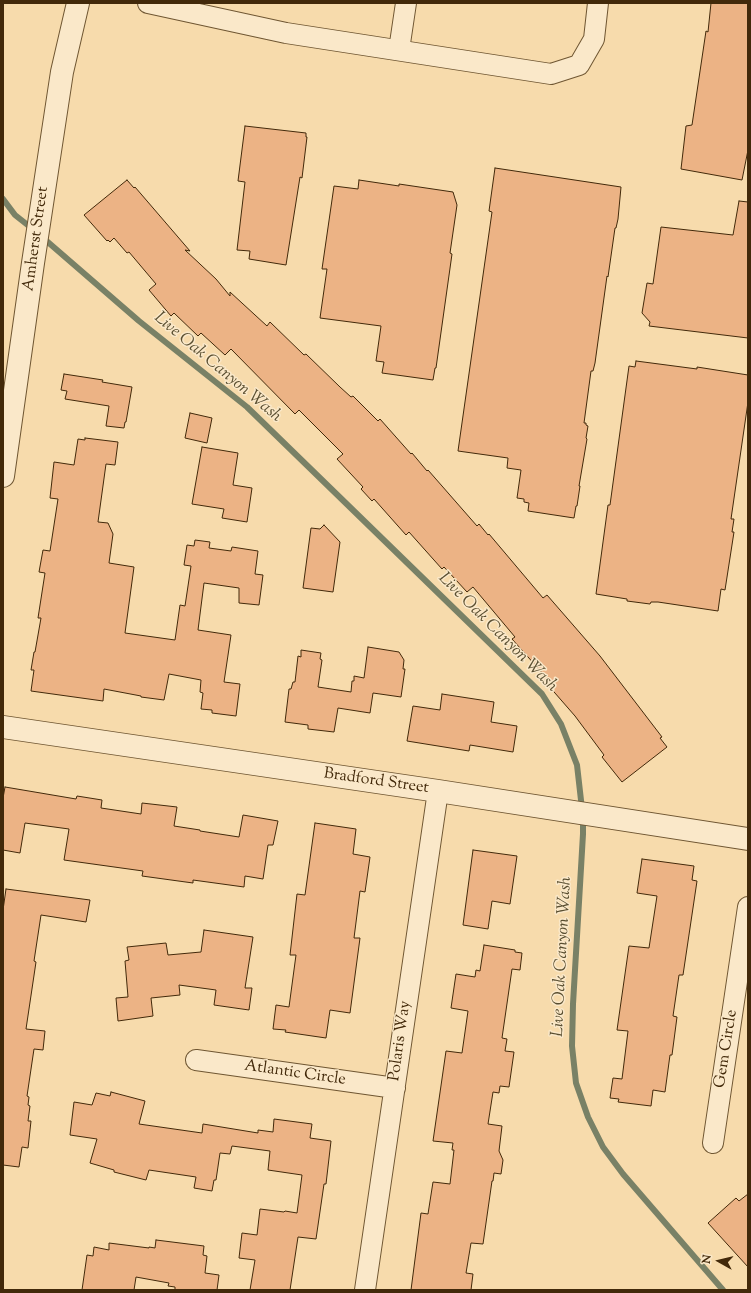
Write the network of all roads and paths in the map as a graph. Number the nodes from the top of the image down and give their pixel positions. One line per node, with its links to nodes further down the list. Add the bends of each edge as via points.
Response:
1 (78, 3): 7 (street, Amherst Street, via 62,72)
2 (148, 3): 5 (street)
3 (406, 3): 6 (street)
4 (598, 3): 6 (street, via 594,39 579,65 551,74)
5 (208, 9): 6 (street, via 286,33)
6 (399, 50)
7 (6, 427): 8 (street, Amherst Street)
8 (3, 476)
9 (3, 727): 10 (street, Bradford Street)
10 (438, 791): 11 (street, Bradford Street); 14 (street, Polaris Way)
11 (748, 838)
12 (748, 907): 15 (street, Gem Circle)
13 (196, 1060): 14 (street, Atlantic Circle)
14 (394, 1088): 16 (street, Polaris Way)
15 (713, 1143)
16 (364, 1290)

